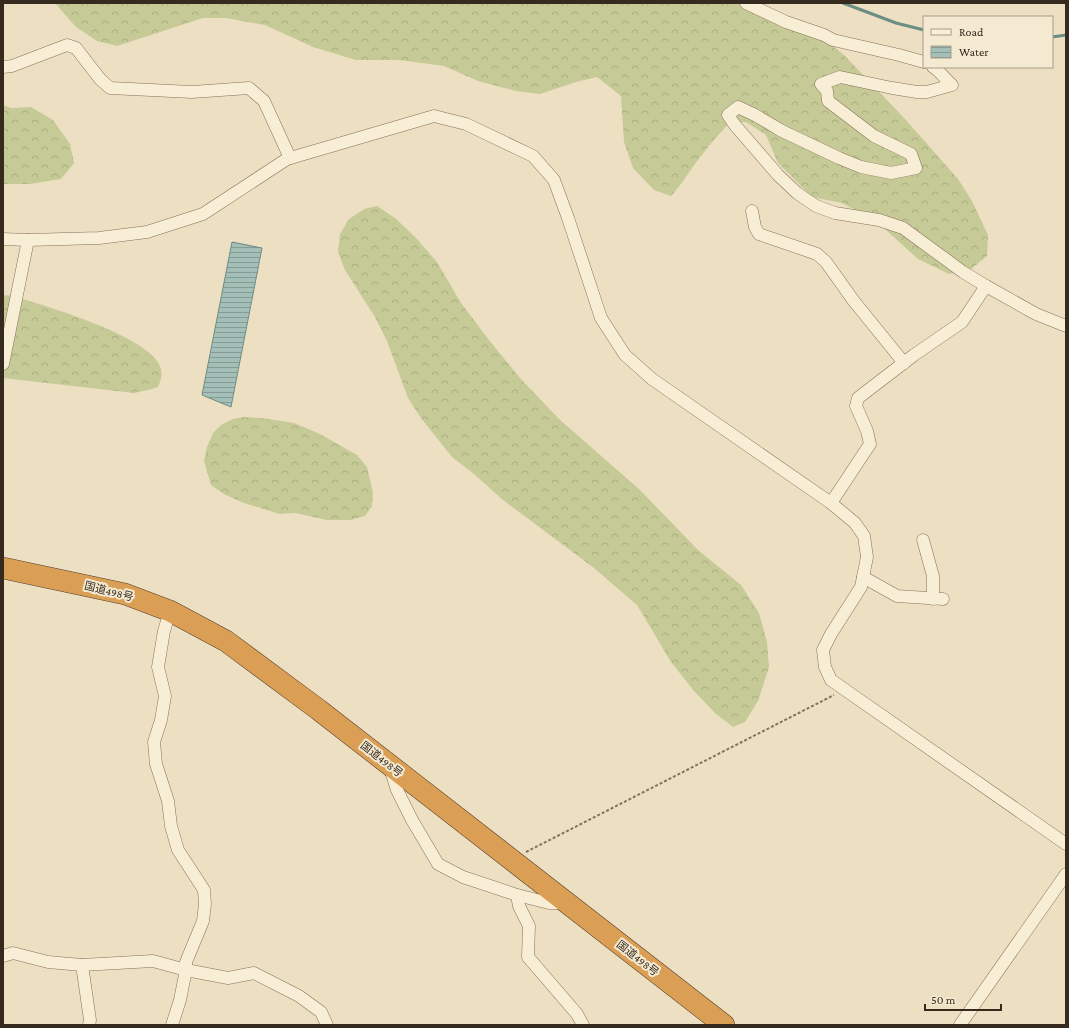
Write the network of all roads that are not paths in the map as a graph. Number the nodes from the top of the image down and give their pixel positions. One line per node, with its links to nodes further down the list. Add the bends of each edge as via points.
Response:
1 (746, 3): 2 (street, via 833,40)
2 (923, 62)
3 (3, 66): 5 (street, via 12,66 67,45 76,48 110,88 192,92 249,88 264,101)
4 (935, 68): 9 (street, via 952,85 917,92 840,77 821,84 828,101 874,136 910,154 916,168 892,173 861,167 782,132 738,107 728,115 778,175 816,206 834,213 879,220 902,228)
5 (290, 158): 8 (street, via 203,214 147,232 99,238); 13 (street, via 434,116 466,124 533,156 554,180 601,318 625,355 652,379)
6 (752, 210): 11 (street, via 759,234 817,254 826,262 853,300)
7 (3, 239): 8 (street)
8 (28, 240): 12 (street)
9 (986, 286): 10 (street, via 1036,314); 11 (street, via 962,322)
10 (1066, 326)
11 (904, 362): 13 (street, via 858,398 856,406 870,444)
12 (3, 364)
13 (831, 503): 16 (street, via 855,523 864,536 867,557)
14 (923, 540): 16 (street, via 938,599 897,596)
15 (3, 568): 17 (highway, 国道498号, via 125,594)
16 (863, 577): 19 (street, via 861,587 823,650 825,668 831,680)
17 (170, 611): 18 (highway, 国道498号, via 226,641); 25 (street, via 158,668 165,696 154,742 156,764 168,801 171,826 178,850 204,890 205,904 203,921 189,952)
18 (388, 764): 21 (street, via 396,790 438,864 462,877); 22 (highway, 国道498号)
19 (1066, 844)
20 (1066, 874): 31 (street)
21 (517, 895): 22 (street, via 559,904); 29 (street, via 519,906 529,926 528,957 578,1014)
22 (567, 903): 30 (highway, 国道498号)
23 (3, 956): 24 (street, via 13,953 48,962)
24 (82, 964): 25 (street, via 153,961); 26 (street)
25 (186, 970): 27 (street); 28 (street, via 228,978 254,973 299,996 321,1012)
26 (89, 1025)
27 (172, 1025)
28 (327, 1025)
29 (583, 1025)
30 (724, 1025)
31 (960, 1025)

